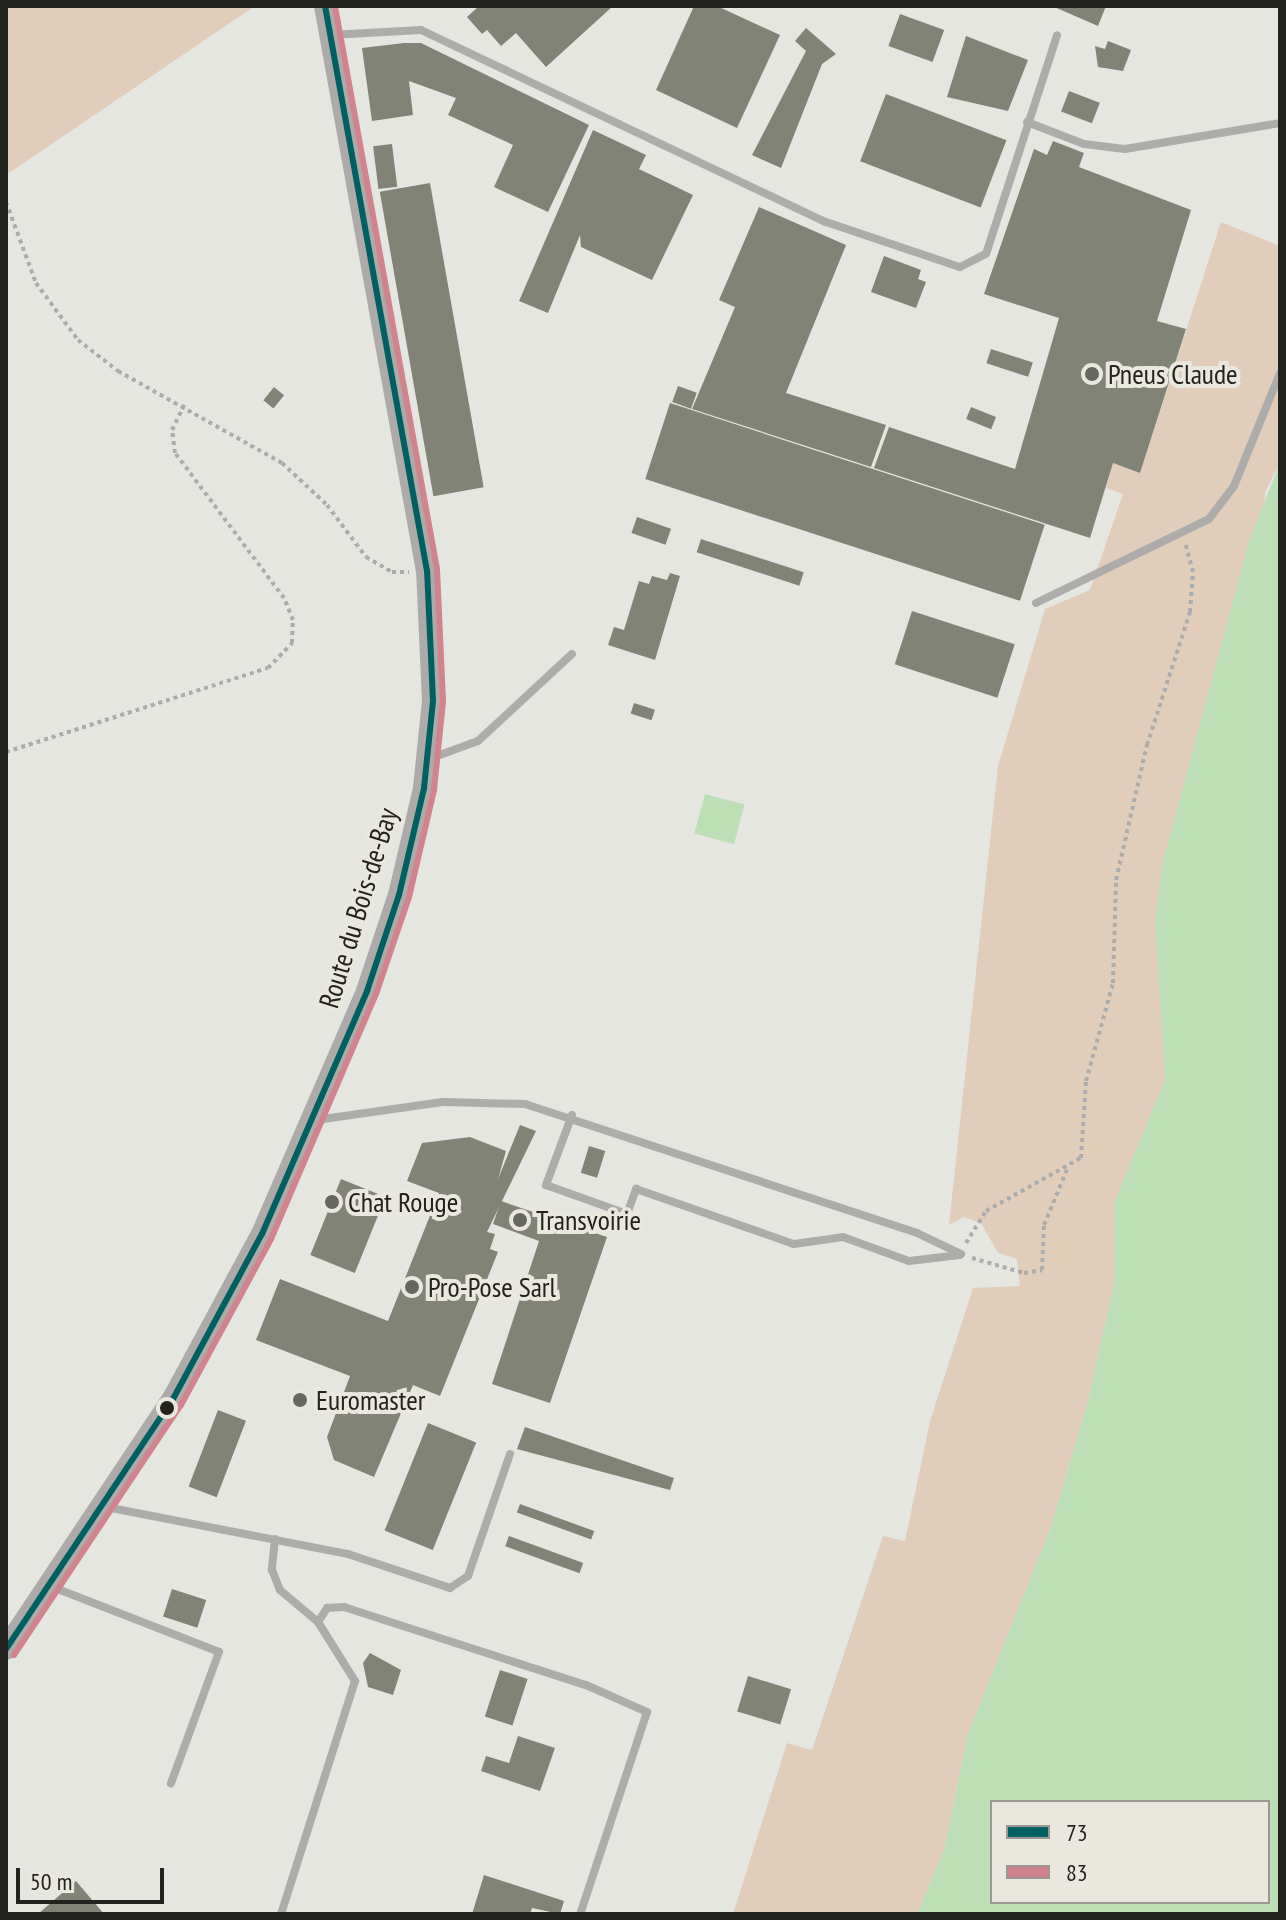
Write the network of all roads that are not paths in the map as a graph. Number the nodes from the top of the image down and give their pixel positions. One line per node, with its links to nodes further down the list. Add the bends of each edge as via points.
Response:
1 (325, 6): 2 (main road, Route du Bois-de-Bay)
2 (330, 35): 4 (lane, via 421,30 826,222 960,267 986,254); 9 (main road, Route du Bois-de-Bay, via 427,571 434,640)
3 (1057, 35): 4 (lane)
4 (1027, 122): 5 (lane, via 1084,144 1125,149)
5 (1280, 123)
6 (1280, 373): 7 (lane, via 1223,503 1184,535)
7 (1036, 603)
8 (572, 654): 9 (lane, via 478,741)
9 (428, 759): 11 (main road, Route du Bois-de-Bay, via 399,895)
10 (572, 1115): 10 (lane, via 917,1233 961,1254 909,1261 843,1237 794,1244 636,1189 627,1214 546,1185); 11 (lane, via 525,1104 455,1102)
11 (316, 1120): 13 (main road, Route du Bois-de-Bay, via 220,1316)
12 (510, 1454): 14 (lane, via 459,1586 442,1587 380,1563)
13 (105, 1507): 14 (lane); 15 (main road, Route du Bois-de-Bay)
14 (275, 1539): 16 (lane, via 275,1581)
15 (50, 1586): 17 (main road, Route du Bois-de-Bay); 18 (lane, via 219,1652)
16 (318, 1622): 19 (lane, via 355,1681); 20 (lane, via 327,1608 344,1607 586,1685 647,1712)
17 (6, 1649)
18 (171, 1783)
19 (281, 1914)
20 (580, 1914)

